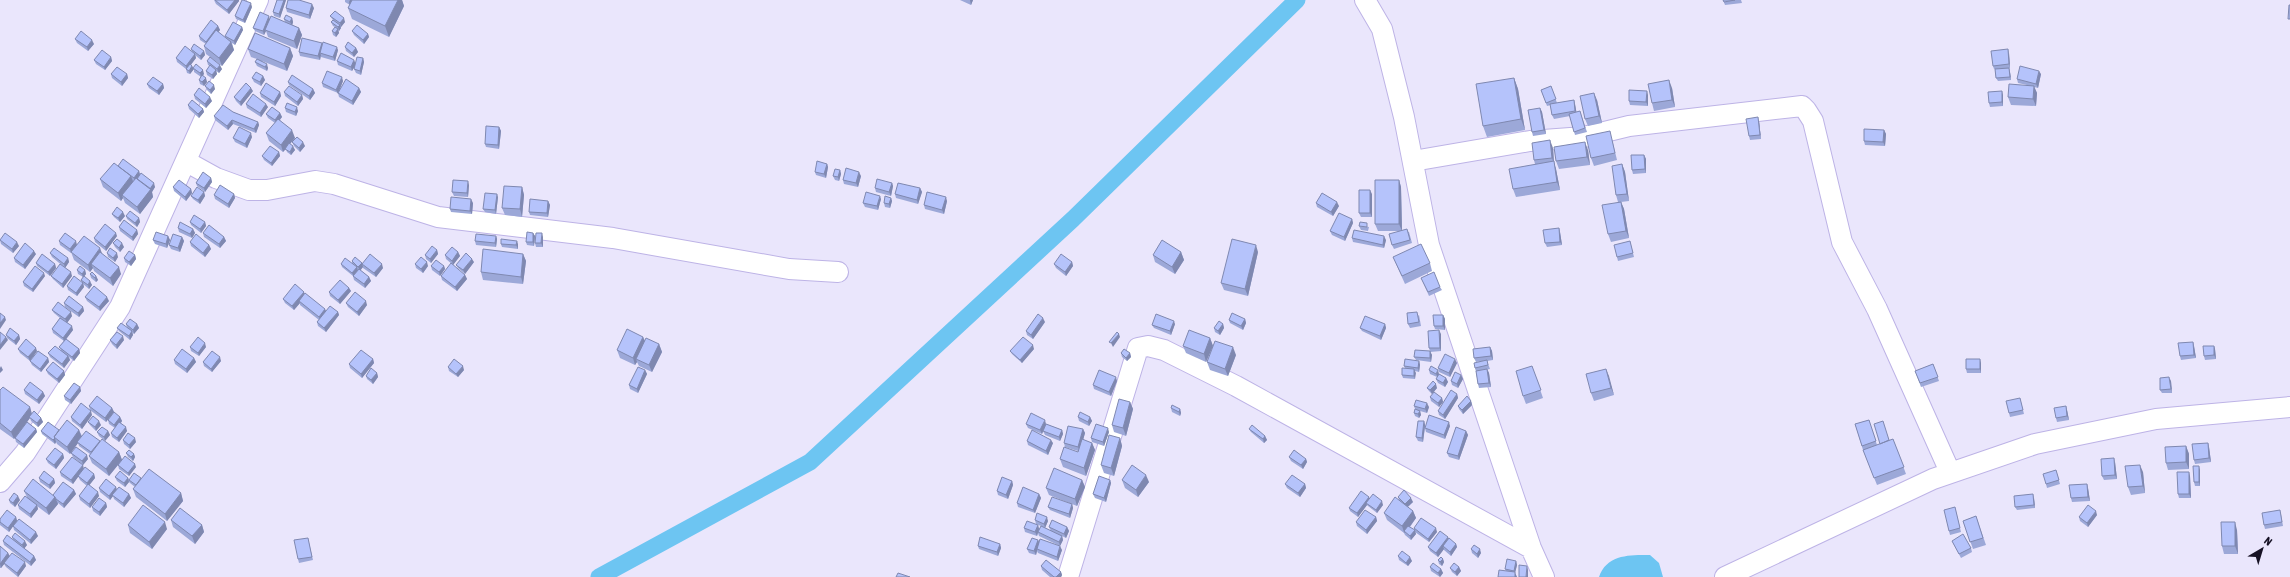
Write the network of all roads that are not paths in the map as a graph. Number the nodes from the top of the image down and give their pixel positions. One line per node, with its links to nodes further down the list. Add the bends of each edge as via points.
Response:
1 (258, 0): 4 (street)
2 (1365, 0): 3 (street, via 1382,30)
3 (1413, 161): 7 (street, via 1530,141 1584,137 1629,126 1802,106 1813,121 1842,242 1878,309); 9 (street, via 1429,245)
4 (186, 162): 5 (street, via 216,178 249,190 267,190 315,181 334,184 438,217 613,238 790,269); 8 (street, via 120,307 25,453)
5 (838, 272)
6 (2290, 408): 7 (street, via 2156,419 2035,444)
7 (1950, 472): 12 (street, via 1861,511)
8 (0, 482)
9 (1530, 548): 10 (street, via 1236,386 1164,350 1148,346 1138,348); 11 (street)
10 (1068, 577)
11 (1544, 577)
12 (1725, 577)

